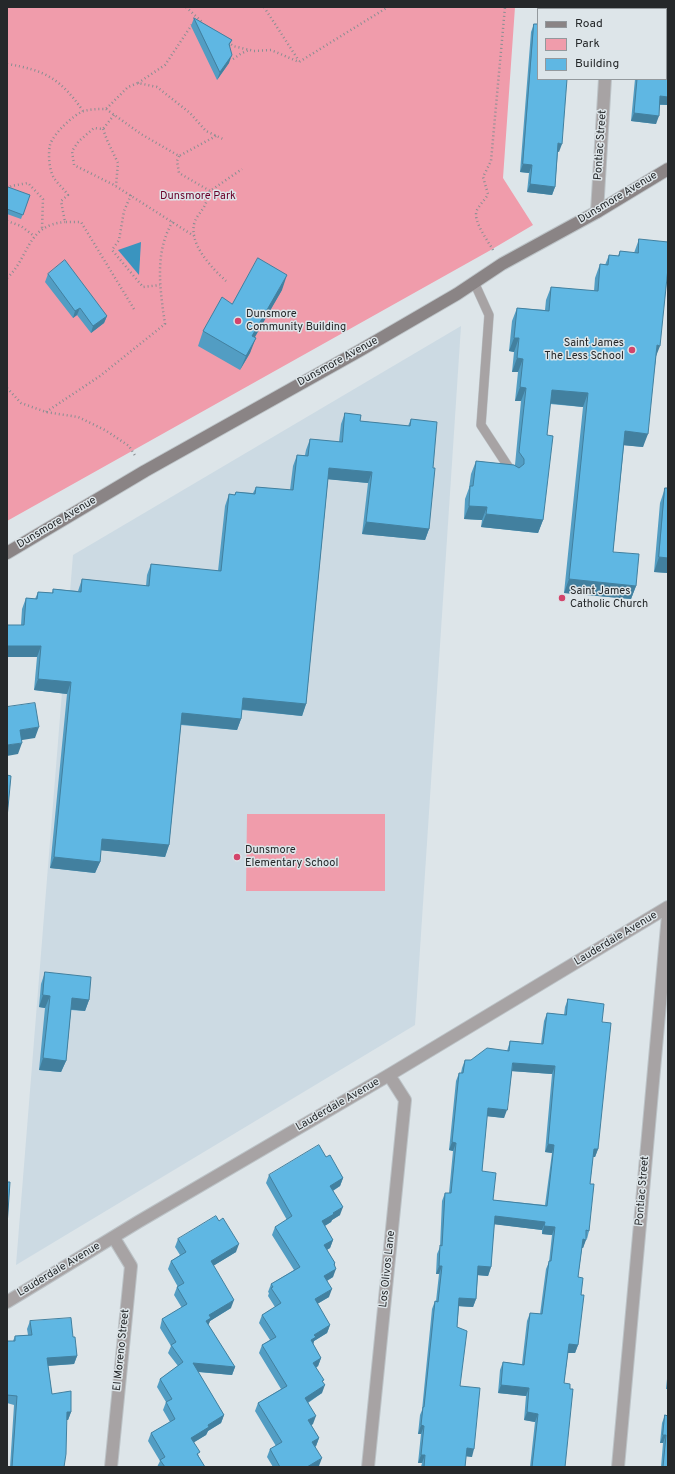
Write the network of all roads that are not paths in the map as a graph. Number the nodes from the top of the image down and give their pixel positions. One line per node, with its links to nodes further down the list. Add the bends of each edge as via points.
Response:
1 (605, 80): 3 (street, Pontiac Street)
2 (668, 169): 3 (street, Dunsmore Avenue)
3 (597, 212): 4 (street, Dunsmore Avenue)
4 (474, 282): 5 (lane, via 489,315 482,425); 6 (street, Dunsmore Avenue)
5 (514, 475)
6 (7, 553)
7 (668, 907): 9 (street, Lauderdale Avenue)
8 (668, 915): 14 (street, Pontiac Street)
9 (389, 1075): 10 (street, Lauderdale Avenue); 13 (street, Los Olivos Lane, via 405,1100)
10 (114, 1238): 11 (street, Lauderdale Avenue); 12 (street, El Moreno Street, via 130,1266)
11 (7, 1302)
12 (111, 1467)
13 (368, 1467)
14 (618, 1467)

